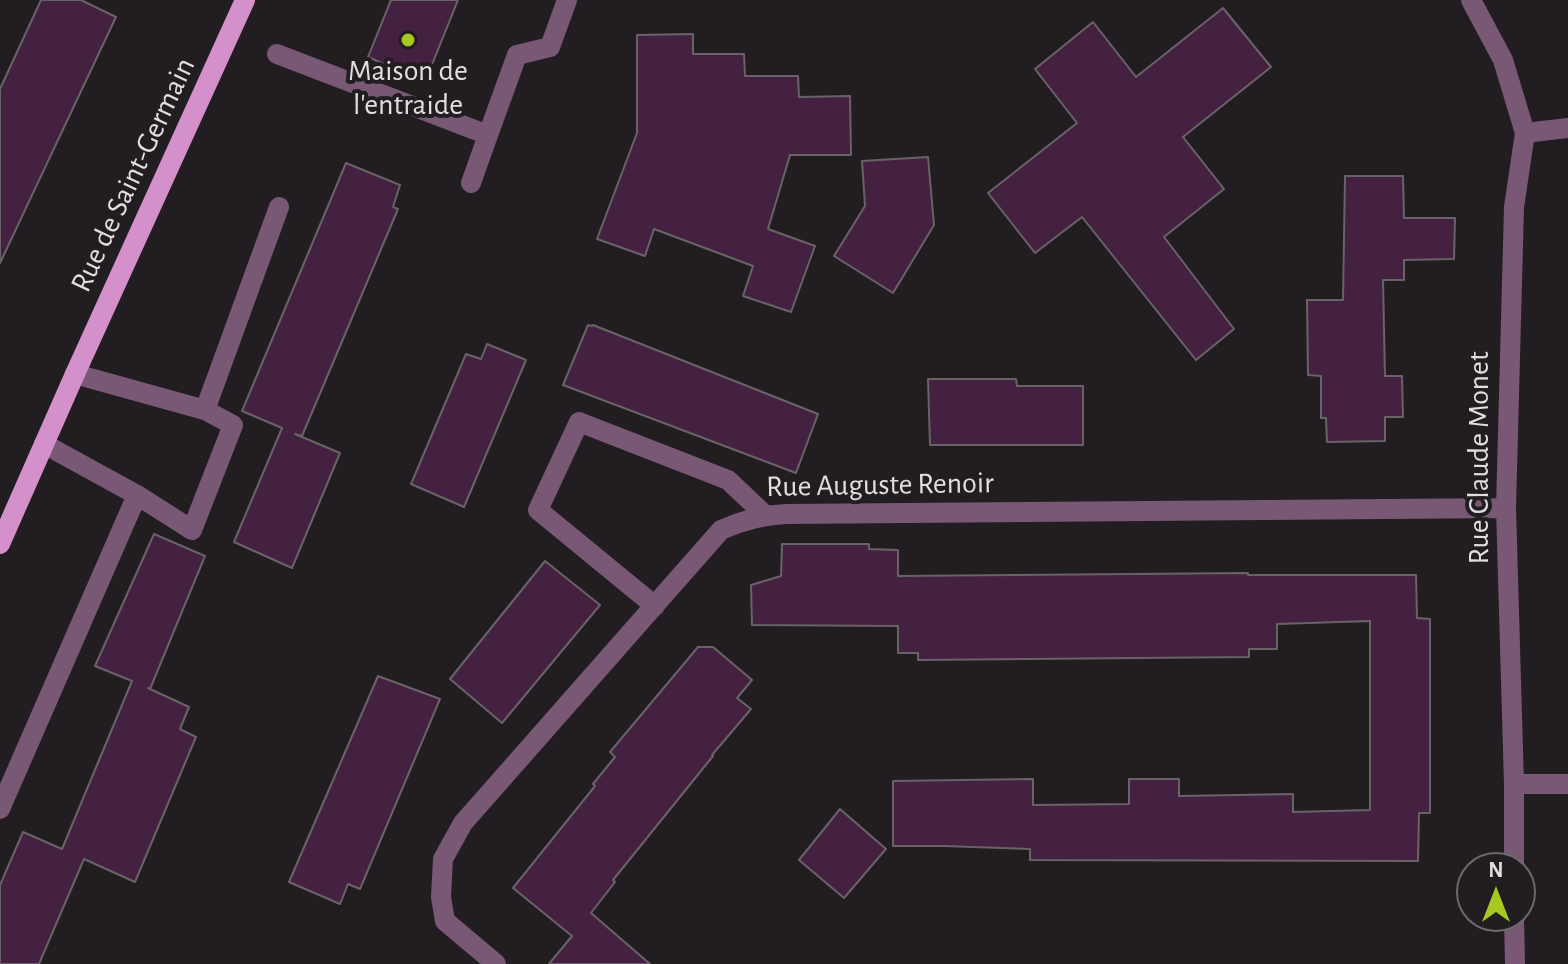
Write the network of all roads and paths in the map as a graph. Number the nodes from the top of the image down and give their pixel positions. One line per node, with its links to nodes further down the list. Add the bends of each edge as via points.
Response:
1 (245, 0): 10 (main road, Rue de Saint-Germain)
2 (567, 0): 7 (street, via 550,47 517,55)
3 (1471, 0): 6 (street, via 1503,60)
4 (277, 54): 7 (street)
5 (1568, 128): 6 (street)
6 (1525, 133): 14 (street, Rue Claude Monet, via 1514,207)
7 (488, 135): 8 (street)
8 (471, 183)
9 (279, 207): 11 (street)
10 (75, 374): 11 (street); 12 (main road, Rue de Saint-Germain)
11 (205, 410): 13 (street, via 233,425 192,530)
12 (44, 444): 13 (street); 16 (main road, Rue de Saint-Germain)
13 (137, 495): 20 (street)
14 (1506, 508): 15 (street, Rue Auguste Renoir); 18 (street, Rue Claude Monet)
15 (765, 515): 17 (street, Rue Auguste Renoir, via 721,530); 17 (street, via 728,480 579,422 538,510)
16 (0, 544)
17 (655, 606): 23 (street, Rue Auguste Renoir, via 463,823 443,859 445,921)
18 (1514, 784): 19 (street); 21 (street, Rue Claude Monet)
19 (1568, 784)
20 (0, 809)
21 (1514, 852)
22 (1514, 932): 24 (street)
23 (496, 964)
24 (1515, 964)

